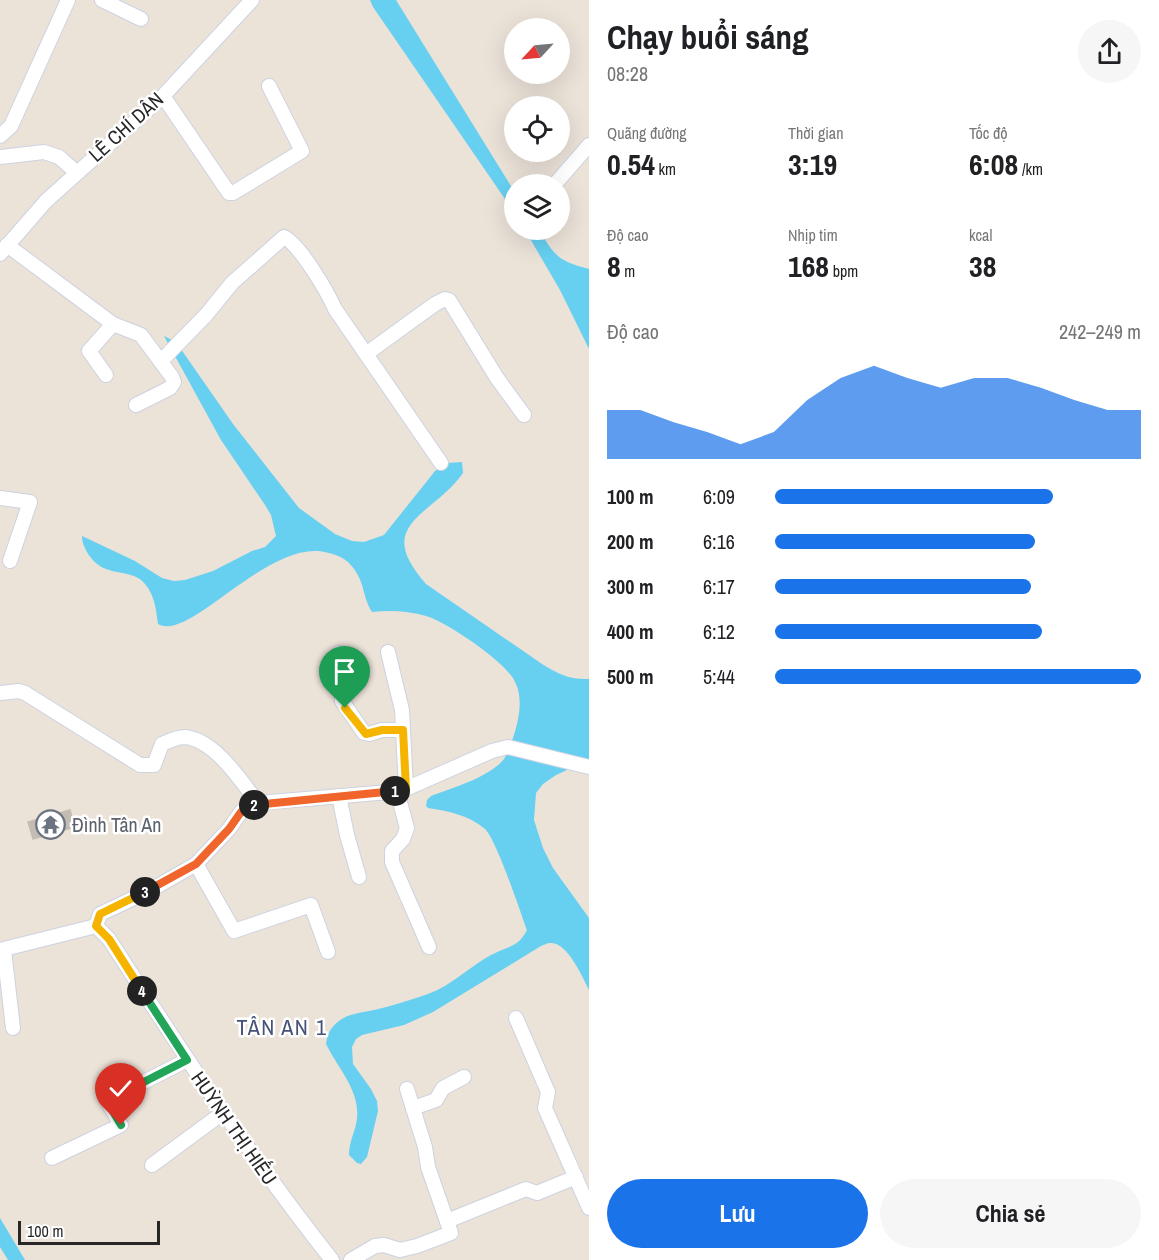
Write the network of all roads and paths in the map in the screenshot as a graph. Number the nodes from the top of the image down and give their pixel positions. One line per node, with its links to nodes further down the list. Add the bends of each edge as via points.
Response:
1 (68, 0): 7 (street, via 11,126)
2 (102, 0): 4 (street)
3 (252, 0): 6 (street, LÊ CHÍ DÂN)
4 (141, 19)
5 (269, 86): 6 (street, via 302,151 229,193)
6 (163, 96): 10 (street, LÊ CHÍ DÂN)
7 (0, 136)
8 (589, 145): 11 (street)
9 (0, 157): 10 (street, via 44,152 59,157)
10 (76, 172): 12 (street, LÊ CHÍ DÂN)
11 (564, 174)
12 (4, 249): 13 (street)
13 (113, 324): 15 (street, via 141,335); 16 (street, via 89,351)
14 (366, 354): 15 (street, via 298,251 284,237 232,283); 18 (street, via 441,299 449,300); 19 (street)
15 (165, 357): 17 (street, via 174,382 170,388)
16 (106, 375)
17 (136, 405)
18 (524, 415)
19 (441, 463)
20 (0, 498): 21 (street, via 30,502)
21 (10, 561)
22 (388, 652): 25 (street)
23 (339, 653): 25 (street, via 342,701 364,733)
24 (0, 693): 29 (street, via 25,693 140,765 154,765 162,744 184,737 195,740 230,767)
25 (403, 730): 27 (street)
26 (584, 766): 27 (street, via 508,747)
27 (401, 790): 28 (street); 33 (street, via 407,828 392,851 392,862)
28 (339, 796): 29 (street); 31 (street)
29 (258, 803): 30 (street, via 241,812)
30 (196, 864): 32 (street, via 100,914); 35 (street, via 234,931 311,905)
31 (359, 877)
32 (96, 926): 34 (street); 38 (street, HUỲNH THỊ HIẾU, via 109,939)
33 (429, 947)
34 (2, 950): 37 (street)
35 (328, 952)
36 (516, 1018): 45 (street, via 548,1092 545,1108)
37 (13, 1028)
38 (187, 1060): 42 (street, HUỲNH THỊ HIẾU); 43 (street, via 107,1101 121,1125)
39 (464, 1077): 41 (street, via 443,1088 436,1100)
40 (408, 1089): 41 (street)
41 (413, 1108): 47 (street)
42 (224, 1112): 44 (street); 48 (street, HUỲNH THỊ HIẾU, via 283,1198)
43 (52, 1158)
44 (152, 1165)
45 (576, 1177): 46 (street); 47 (street, via 537,1193 526,1189)
46 (589, 1208)
47 (447, 1221): 49 (street, via 451,1233 400,1250 375,1246)
48 (332, 1260)
49 (351, 1260)

